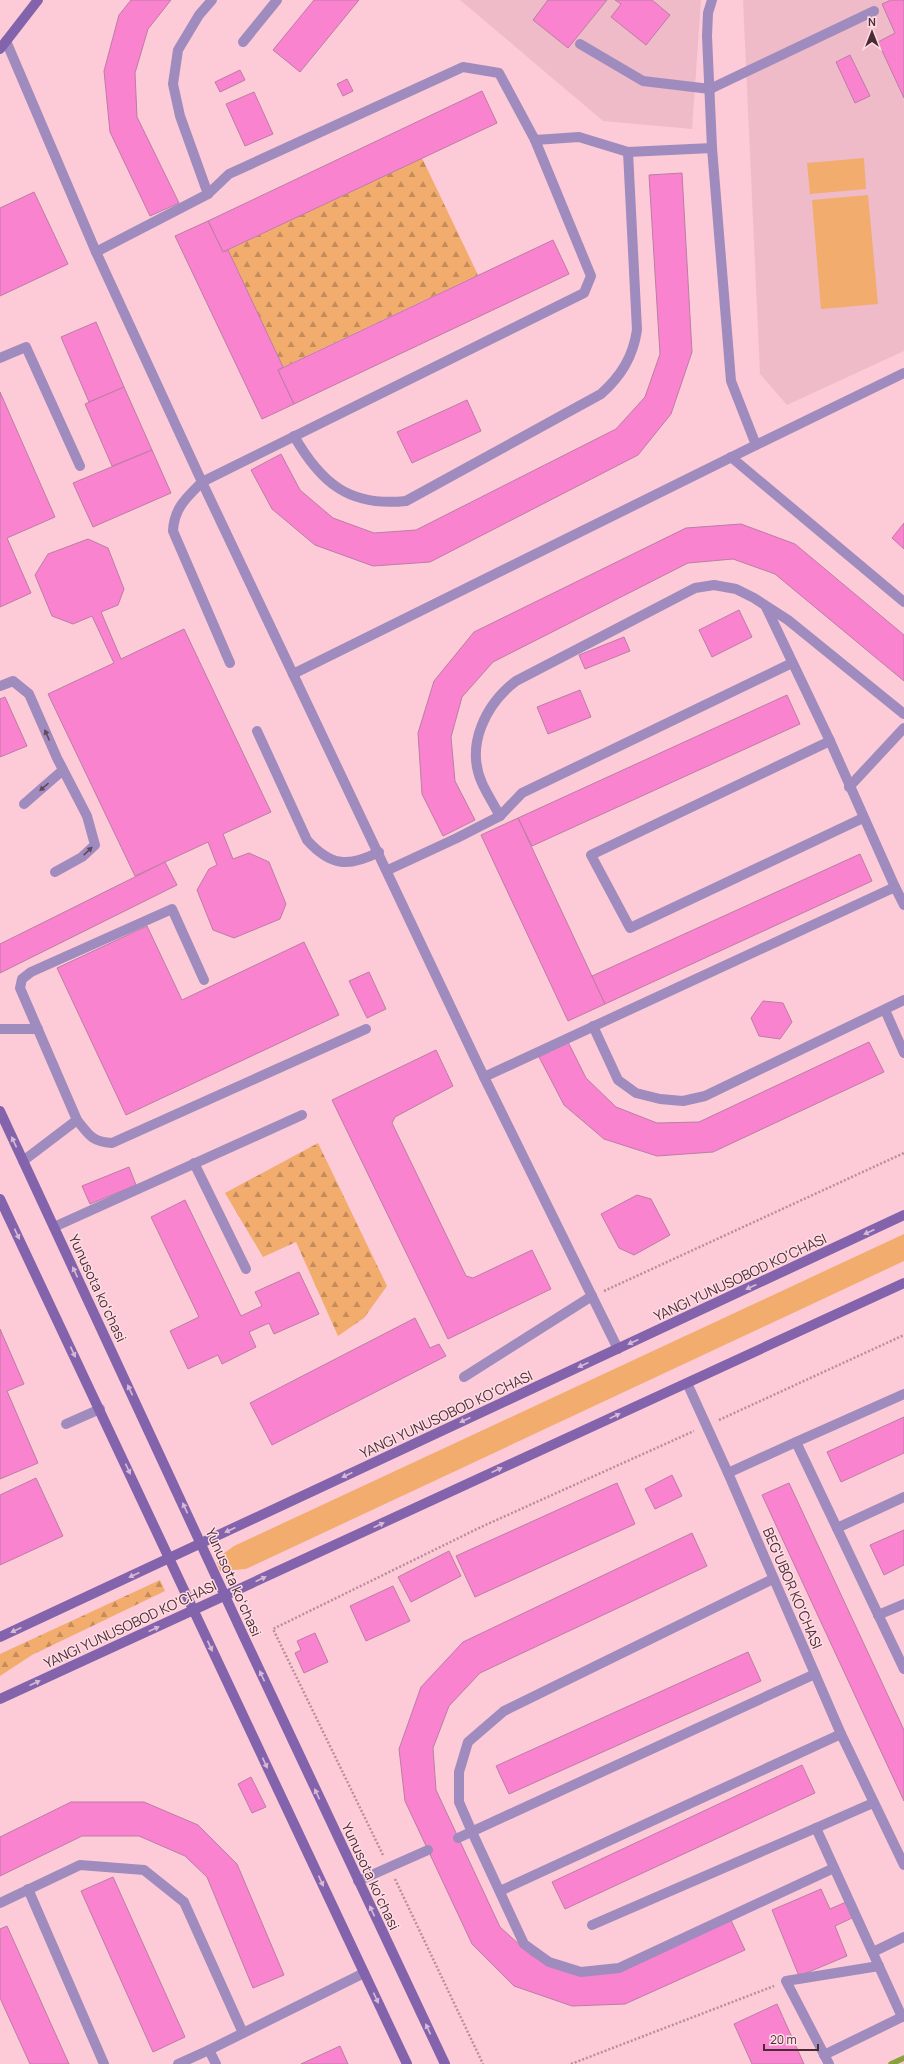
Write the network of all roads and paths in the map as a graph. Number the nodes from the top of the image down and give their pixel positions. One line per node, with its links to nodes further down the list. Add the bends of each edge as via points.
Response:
1 (38, 0): 8 (main road)
2 (212, 0): 13 (street, via 178,50 173,84 180,116)
3 (277, 0): 6 (street)
4 (712, 0): 9 (street, via 708,13 707,36)
5 (874, 11): 9 (street)
6 (243, 42)
7 (580, 44): 9 (street, via 643,80)
8 (3, 45): 14 (street)
9 (710, 89): 11 (street)
10 (534, 140): 12 (street, via 579,137); 13 (street, via 499,73 463,67 228,174); 17 (street, via 591,276 584,293)
11 (712, 148): 12 (street); 18 (street, via 731,381)
12 (628, 152): 17 (street, via 638,330 628,362 616,380 601,394 406,501 387,503 368,500 348,494 332,485 308,460)
13 (208, 194): 14 (street)
14 (96, 252): 21 (street)
15 (0, 358): 20 (street, via 26,347)
16 (904, 373): 18 (street)
17 (294, 436): 21 (street)
18 (756, 445): 19 (street)
19 (731, 457): 22 (street); 26 (street)
20 (80, 466)
21 (202, 482): 24 (street, via 182,502 174,521 173,531); 26 (street)
22 (904, 602)
23 (766, 607): 25 (street); 28 (street, via 788,620); 35 (street, via 736,589 714,585 695,588 516,681 502,692 484,718 476,750 476,764 482,782)
24 (230, 663)
25 (792, 663): 31 (street); 35 (street, via 522,793)
26 (293, 674): 37 (street)
27 (0, 686): 32 (street, one-way to 27, via 29,694 13,681)
28 (904, 714)
29 (904, 728): 33 (street)
30 (256, 731): 37 (street, via 307,840 315,848 333,860 351,863)
31 (830, 741): 33 (street); 36 (street, via 591,855 630,928)
32 (63, 770): 34 (street, one-way to 34); 39 (street, one-way to 32, via 82,857 95,845 86,816)
33 (849, 787): 36 (street)
34 (24, 804)
35 (500, 816): 38 (street)
36 (863, 818): 40 (street)
37 (379, 852): 38 (street)
38 (388, 870): 50 (street)
39 (55, 872)
40 (895, 888): 41 (street); 45 (street)
41 (904, 904)
42 (204, 980): 47 (street, via 176,915 172,909 167,910 31,972 22,979 20,988)
43 (904, 1000): 44 (street)
44 (884, 1010): 45 (street, via 705,1096 683,1101 636,1093 618,1080); 49 (street)
45 (593, 1026): 50 (street)
46 (0, 1029): 47 (street)
47 (38, 1029): 53 (street)
48 (366, 1029): 53 (street, via 112,1143 100,1143 92,1138)
49 (904, 1053)
50 (484, 1077): 62 (street)
51 (0, 1111): 55 (main road, Yunusota koʻchasi, one-way to 51)
52 (302, 1115): 56 (street)
53 (77, 1120): 55 (street)
54 (904, 1153): 62 (path)
55 (23, 1161): 59 (main road, Yunusota koʻchasi)
56 (194, 1163): 59 (street); 60 (street)
57 (0, 1199): 68 (main road, one-way to 68)
58 (904, 1215): 64 (main road, YANGI YUNUSOBOD KO'CHASI, one-way to 64)
59 (54, 1227): 75 (main road, Yunusota koʻchasi, one-way to 59)
60 (246, 1269)
61 (904, 1283): 66 (main road, YANGI YUNUSOBOD KO'CHASI)
62 (592, 1296): 64 (street); 65 (street)
63 (904, 1336): 70 (path)
64 (618, 1348): 75 (main road, YANGI YUNUSOBOD KO'CHASI, one-way to 75)
65 (464, 1377)
66 (687, 1383): 70 (street, BEG'UBOR KO'CHASI); 78 (main road, YANGI YUNUSOBOD KO'CHASI, one-way to 66)
67 (904, 1394): 71 (street)
68 (100, 1409): 69 (street); 76 (main road, one-way to 76)
69 (66, 1424)
70 (707, 1425): 72 (street, BEG'UBOR KO'CHASI); 93 (path, via 481,1528 273,1628)
71 (796, 1442): 72 (street); 74 (street)
72 (728, 1473): 77 (street, BEG'UBOR KO'CHASI)
73 (904, 1497): 74 (street)
74 (837, 1528): 81 (street)
75 (201, 1543): 76 (main road, YANGI YUNUSOBOD KO'CHASI); 78 (main road, Yunusota koʻchasi)
76 (169, 1558): 80 (main road); 82 (main road, YANGI YUNUSOBOD KO'CHASI, one-way to 82)
77 (773, 1579): 84 (street, BEG'UBOR KO'CHASI); 89 (street, via 504,1711 468,1742 459,1772 459,1802)
78 (226, 1596): 80 (main road, YANGI YUNUSOBOD KO'CHASI); 95 (main road, Yunusota koʻchasi, one-way to 78)
79 (904, 1604): 81 (street)
80 (193, 1610): 85 (main road, YANGI YUNUSOBOD KO'CHASI, one-way to 80); 103 (main road, one-way to 103)
81 (878, 1615): 83 (street)
82 (0, 1637)
83 (904, 1669)
84 (815, 1674): 86 (street, BEG'UBOR KO'CHASI); 89 (street)
85 (0, 1699)
86 (841, 1734): 87 (street, BEG'UBOR KO'CHASI); 97 (street)
87 (873, 1803): 88 (street); 92 (street, BEG'UBOR KO'CHASI)
88 (816, 1828): 94 (street); 99 (street)
89 (472, 1832): 90 (street); 97 (street)
90 (458, 1838)
91 (428, 1850): 93 (street)
92 (904, 1865)
93 (390, 1867): 95 (street); 114 (path)
94 (834, 1868): 97 (street, via 619,1968 581,1972 549,1962 524,1944); 101 (street)
95 (358, 1881): 113 (main road, Yunusota koʻchasi, one-way to 95)
96 (28, 1889): 98 (street); 106 (street, via 80,1865 144,1870 184,1902); 109 (street)
97 (500, 1891)
98 (0, 1903)
99 (592, 1925)
100 (904, 1937): 101 (street)
101 (872, 1952): 102 (street)
102 (879, 1966): 104 (street); 105 (street)
103 (364, 1973): 106 (street); 112 (main road, one-way to 112)
104 (786, 1981): 108 (street); 115 (path)
105 (903, 2017): 108 (street)
106 (243, 2033): 107 (street)
107 (209, 2050): 110 (street); 111 (street)
108 (826, 2060)
109 (104, 2064)
110 (178, 2064)
111 (216, 2064)
112 (407, 2064)
113 (445, 2064)
114 (483, 2064)
115 (572, 2064)

